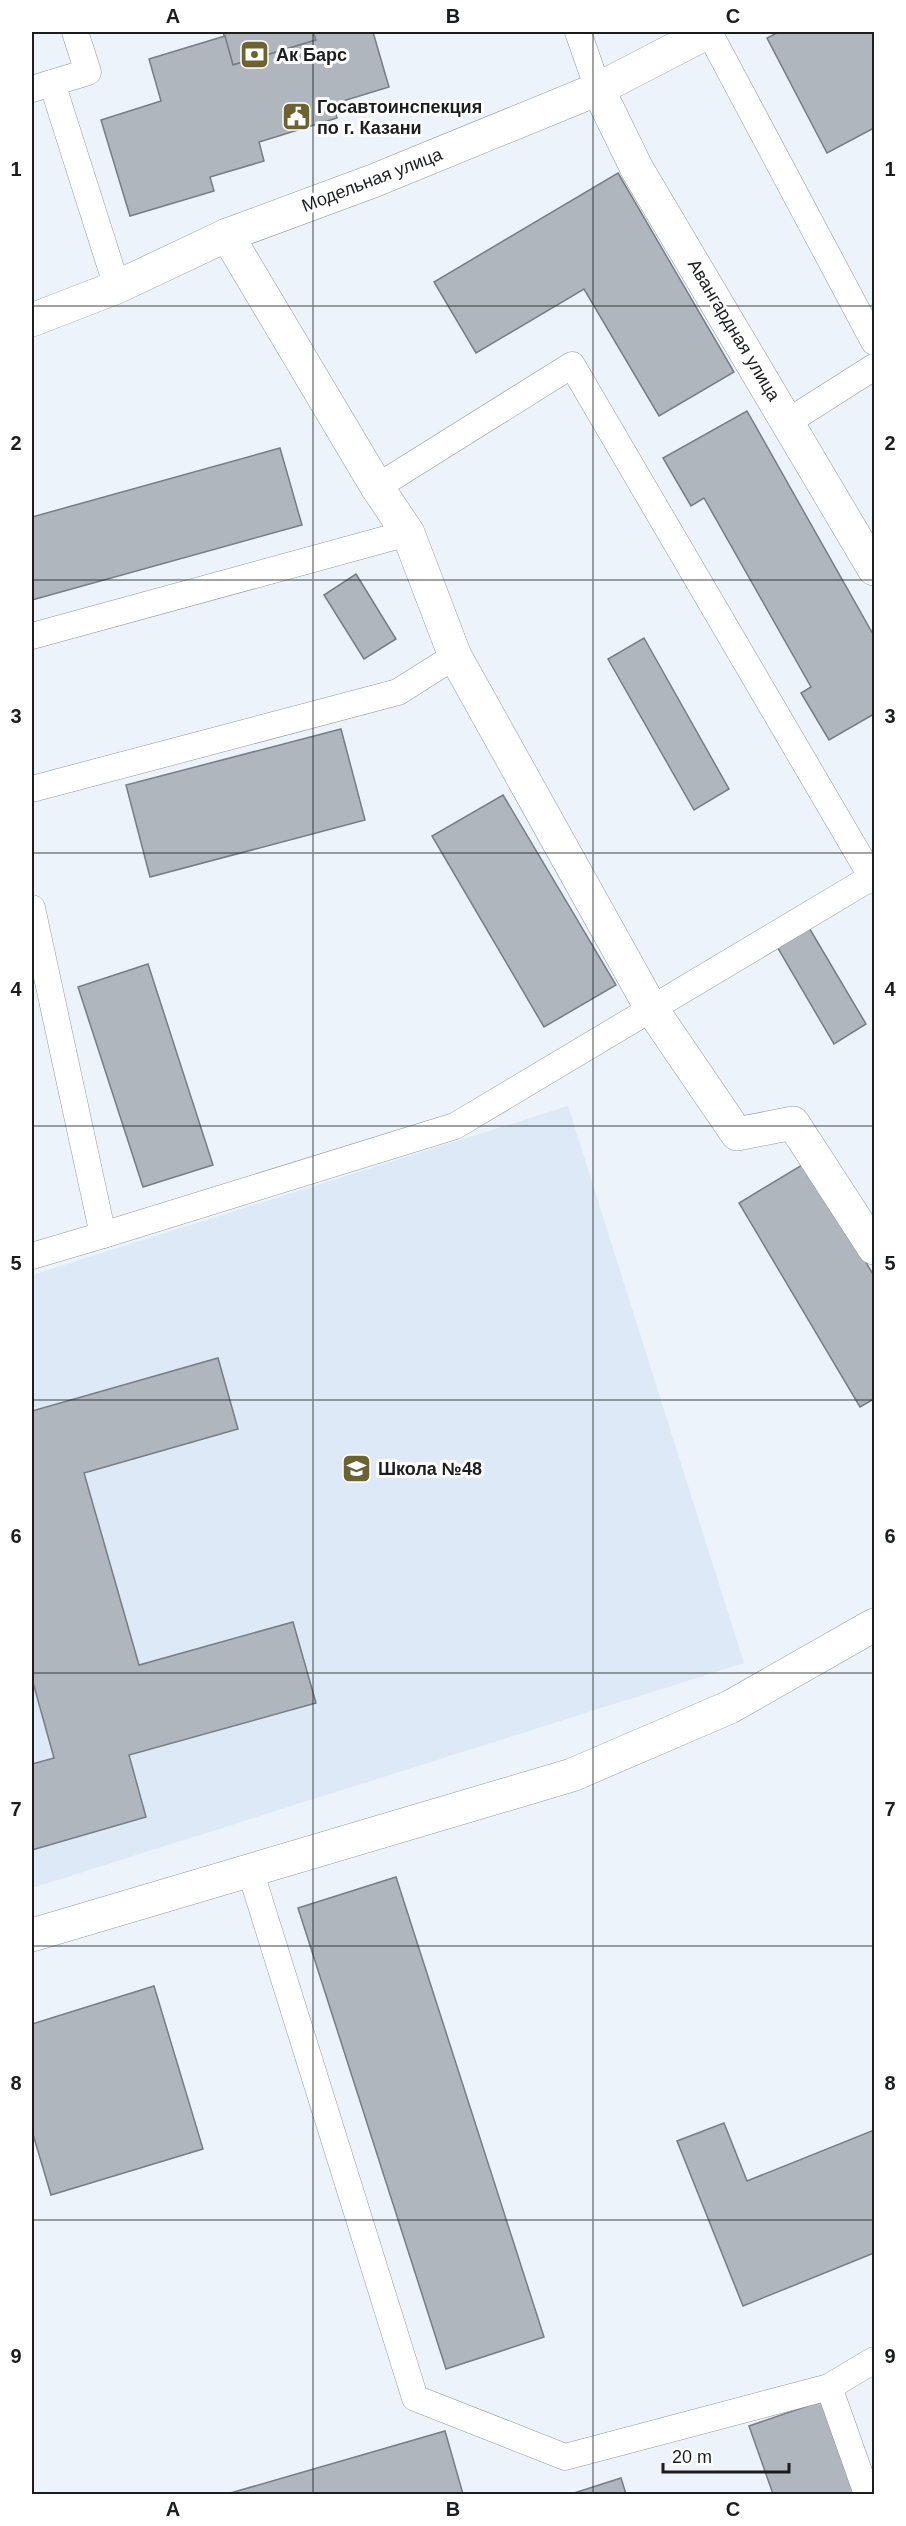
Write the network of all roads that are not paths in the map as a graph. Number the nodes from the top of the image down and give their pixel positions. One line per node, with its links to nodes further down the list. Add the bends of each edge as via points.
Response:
1 (75, 32): 4 (lane, via 88,72)
2 (578, 32): 5 (lane)
3 (708, 32): 5 (street, Модельная улица); 9 (lane)
4 (41, 86): 7 (lane)
5 (598, 89): 6 (street, Модельная улица, via 373,181); 11 (street, Авангардная улица, via 638,169)
6 (227, 235): 7 (street, Модельная улица); 12 (street)
7 (117, 287): 8 (street, Модельная улица)
8 (32, 320)
9 (874, 342)
10 (874, 367): 11 (lane)
11 (789, 421): 14 (street, Авангардная улица)
12 (377, 487): 13 (street); 18 (lane, via 572,365)
13 (408, 533): 15 (lane); 16 (street)
14 (874, 569)
15 (32, 636)
16 (455, 656): 17 (lane, via 398,692); 20 (street)
17 (32, 789)
18 (873, 879): 20 (lane)
19 (32, 908): 21 (lane)
20 (651, 1008): 21 (lane, via 455,1126); 22 (street, via 737,1134 793,1123)
21 (103, 1235): 23 (lane)
22 (874, 1248)
23 (32, 1256)
24 (874, 1625): 25 (street, via 730,1707 572,1775)
25 (250, 1870): 26 (street); 28 (lane, via 415,2398 565,2457)
26 (32, 1935)
27 (874, 2360): 28 (lane)
28 (829, 2387): 29 (lane)
29 (867, 2494)

